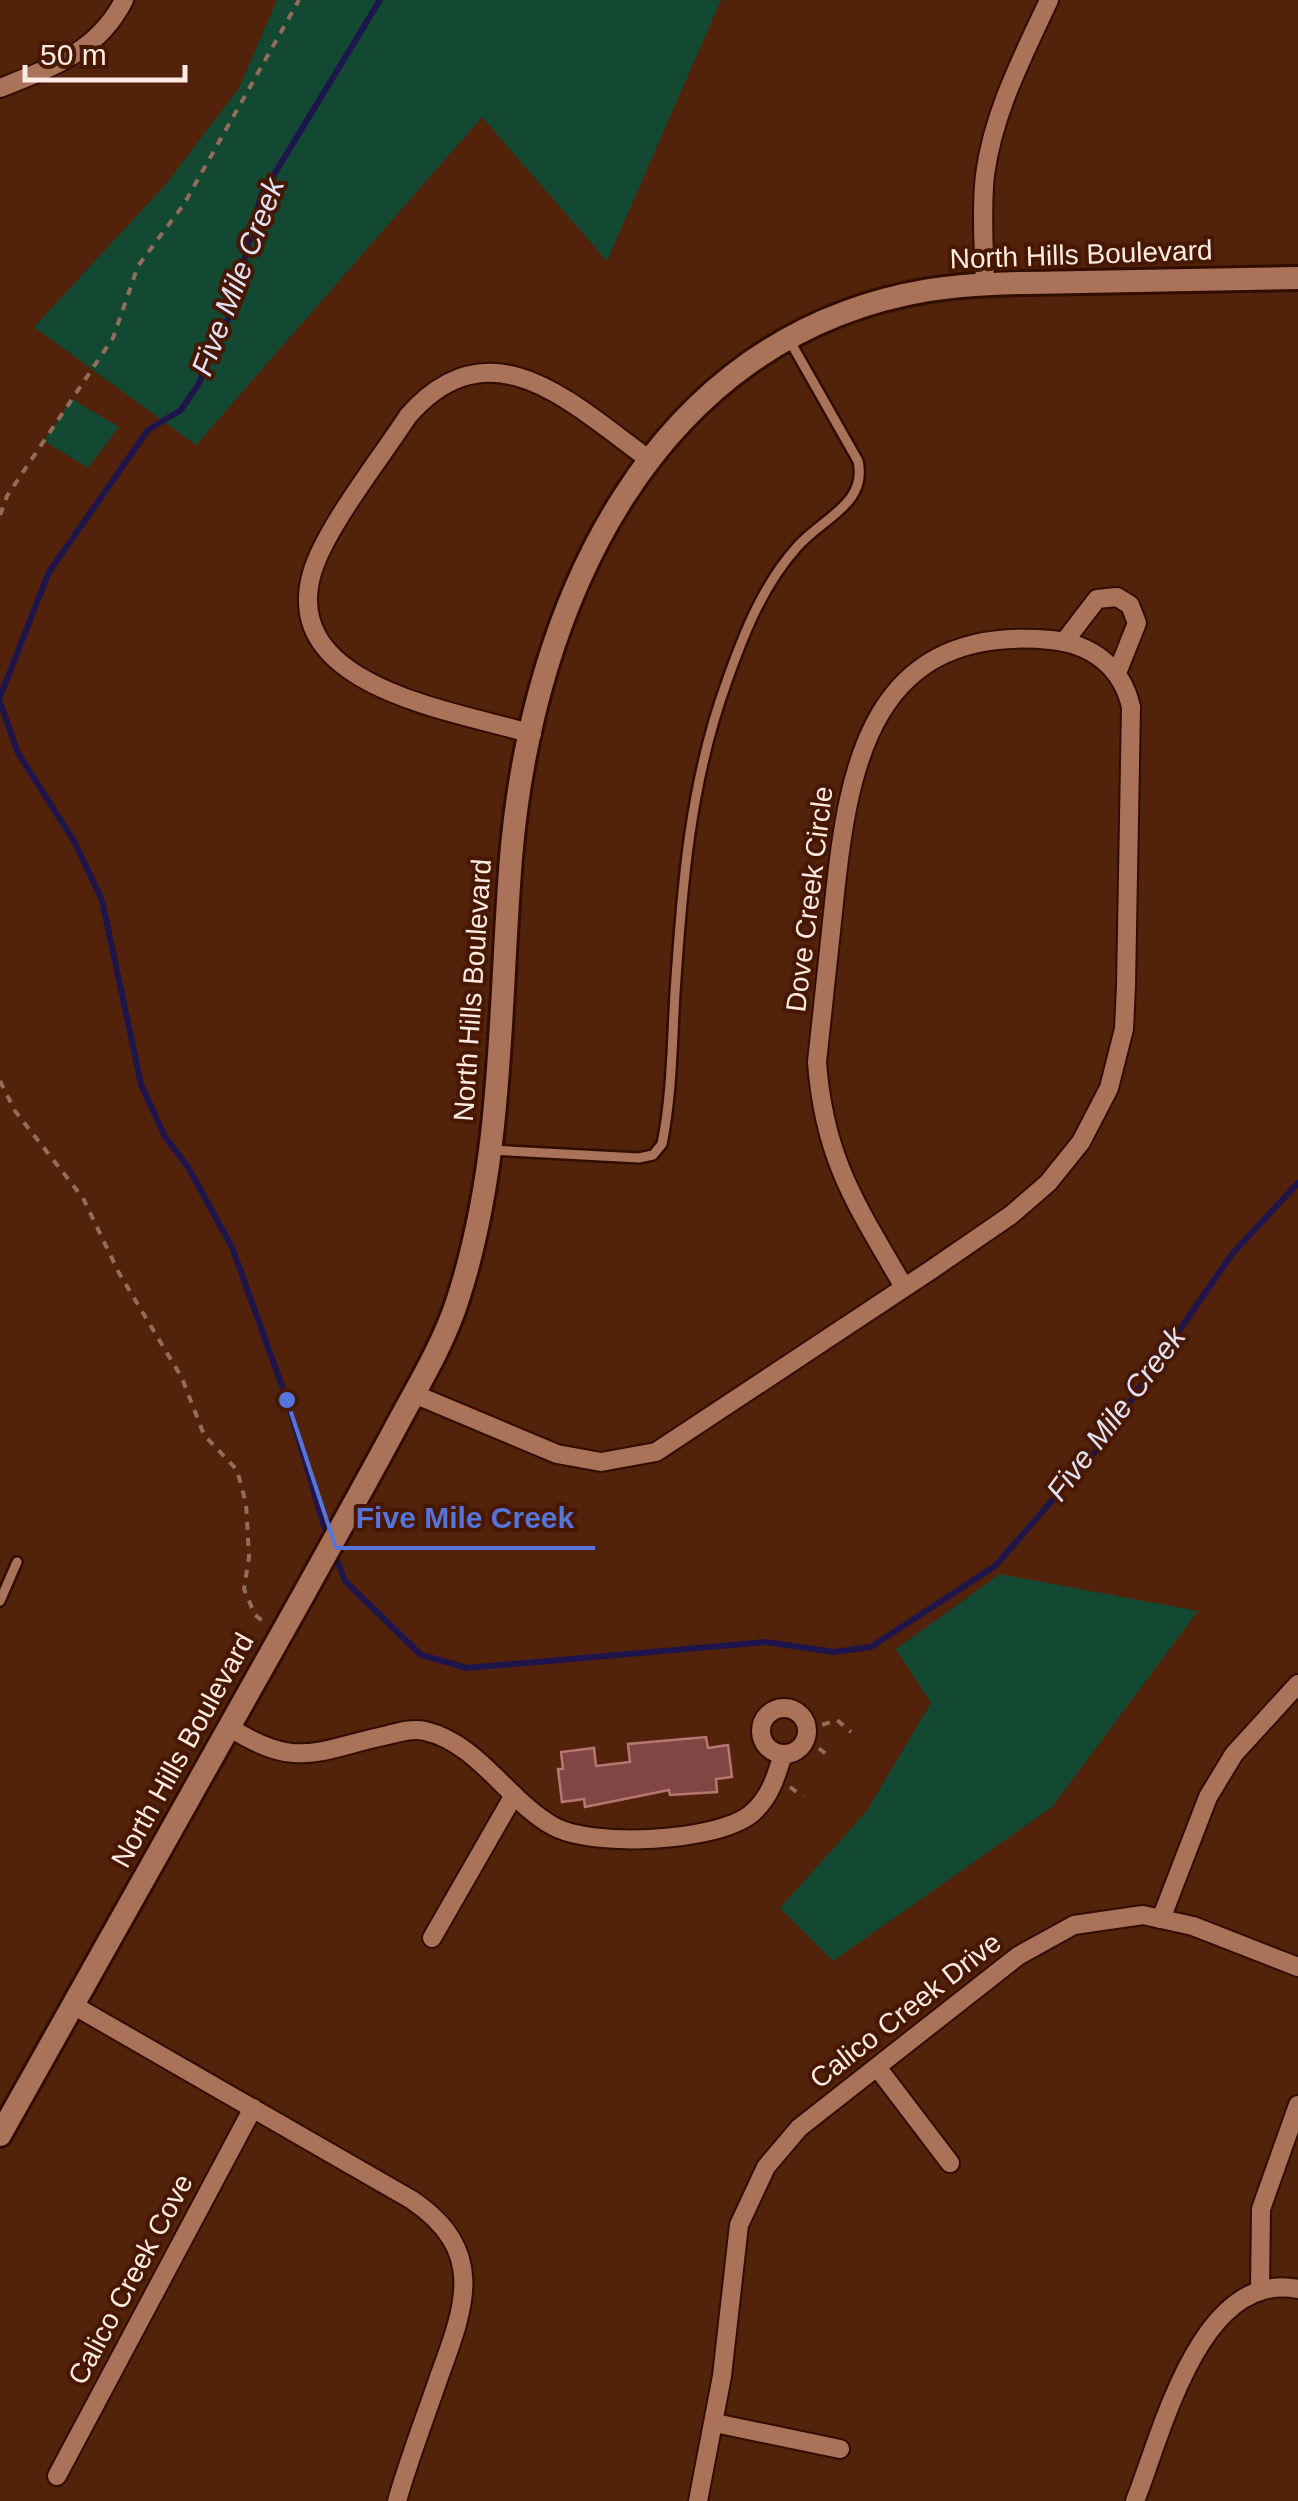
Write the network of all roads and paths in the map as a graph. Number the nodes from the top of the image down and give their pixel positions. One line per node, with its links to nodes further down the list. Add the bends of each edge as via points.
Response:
1 (124, 0): 4 (street, via 78,54)
2 (299, 0): 9 (path, via 184,204 138,266 113,338)
3 (1049, 0): 6 (street, via 989,152)
4 (0, 88)
5 (1298, 278): 6 (street, North Hills Boulevard)
6 (985, 284): 7 (street, North Hills Boulevard, via 878,302)
7 (790, 340): 8 (street, North Hills Boulevard, via 715,389); 14 (lane, via 858,461 861,482 774,577 711,724 686,854 662,1144 640,1158)
8 (647, 458): 12 (street, North Hills Boulevard, via 580,581); 12 (street, via 525,377 491,370 455,377 408,416 312,574 312,622 342,669 386,690)
9 (0, 515)
10 (1064, 642): 11 (street, Dove Creek Circle, via 1098,655); 11 (street, via 1098,599 1130,604 1136,623); 15 (street, Dove Creek Circle, via 991,642 910,676 883,707 850,780 818,1062 820,1109 841,1178)
11 (1118, 673): 15 (street, via 1131,708 1128,892 1124,1028 1109,1088 1081,1142 1048,1184)
12 (532, 734): 14 (street, North Hills Boulevard, via 513,840)
13 (0, 1081): 19 (path, via 82,1198 182,1378 204,1435 237,1470 246,1502 244,1590 255,1615)
14 (490, 1150): 16 (street, North Hills Boulevard, via 456,1306)
15 (904, 1287): 16 (street, via 679,1439 628,1460 558,1454)
16 (414, 1394): 19 (street, North Hills Boulevard)
17 (17, 1562): 18 (lane)
18 (0, 1601)
19 (281, 1635): 21 (street, North Hills Boulevard)
20 (1298, 1684): 27 (street, via 1234,1754 1208,1797)
21 (230, 1726): 26 (street, via 264,1746 302,1756 427,1731 469,1756); 30 (street, North Hills Boulevard)
22 (851, 1732): 23 (path, via 837,1720)
23 (807, 1734): 24 (street, via 797,1750); 24 (street, via 795,1711 780,1708 767,1715 764,1743); 25 (path)
24 (783, 1754): 26 (street, via 764,1801 730,1827 709,1832 609,1840 574,1836)
25 (829, 1756)
26 (514, 1796): 28 (street)
27 (1161, 1920): 29 (street, Calico Creek Drive); 31 (street, Calico Creek Drive, via 1118,1916 1048,1936)
28 (432, 1938)
29 (1298, 1967)
30 (74, 2005): 33 (street); 34 (street, North Hills Boulevard)
31 (876, 2067): 35 (street); 38 (street, Calico Creek Drive, via 784,2143 749,2197 732,2263)
32 (1298, 2105): 37 (street, via 1260,2209)
33 (253, 2108): 40 (street, Calico Creek Cove); 41 (street, via 430,2212 456,2245 466,2285 463,2310)
34 (0, 2136)
35 (950, 2163)
36 (1298, 2289): 37 (street)
37 (1260, 2291): 43 (street, via 1208,2328)
38 (715, 2423): 39 (street); 42 (street, Calico Creek Drive)
39 (840, 2449)
40 (57, 2476)
41 (398, 2501)
42 (698, 2501)
43 (1135, 2501)

